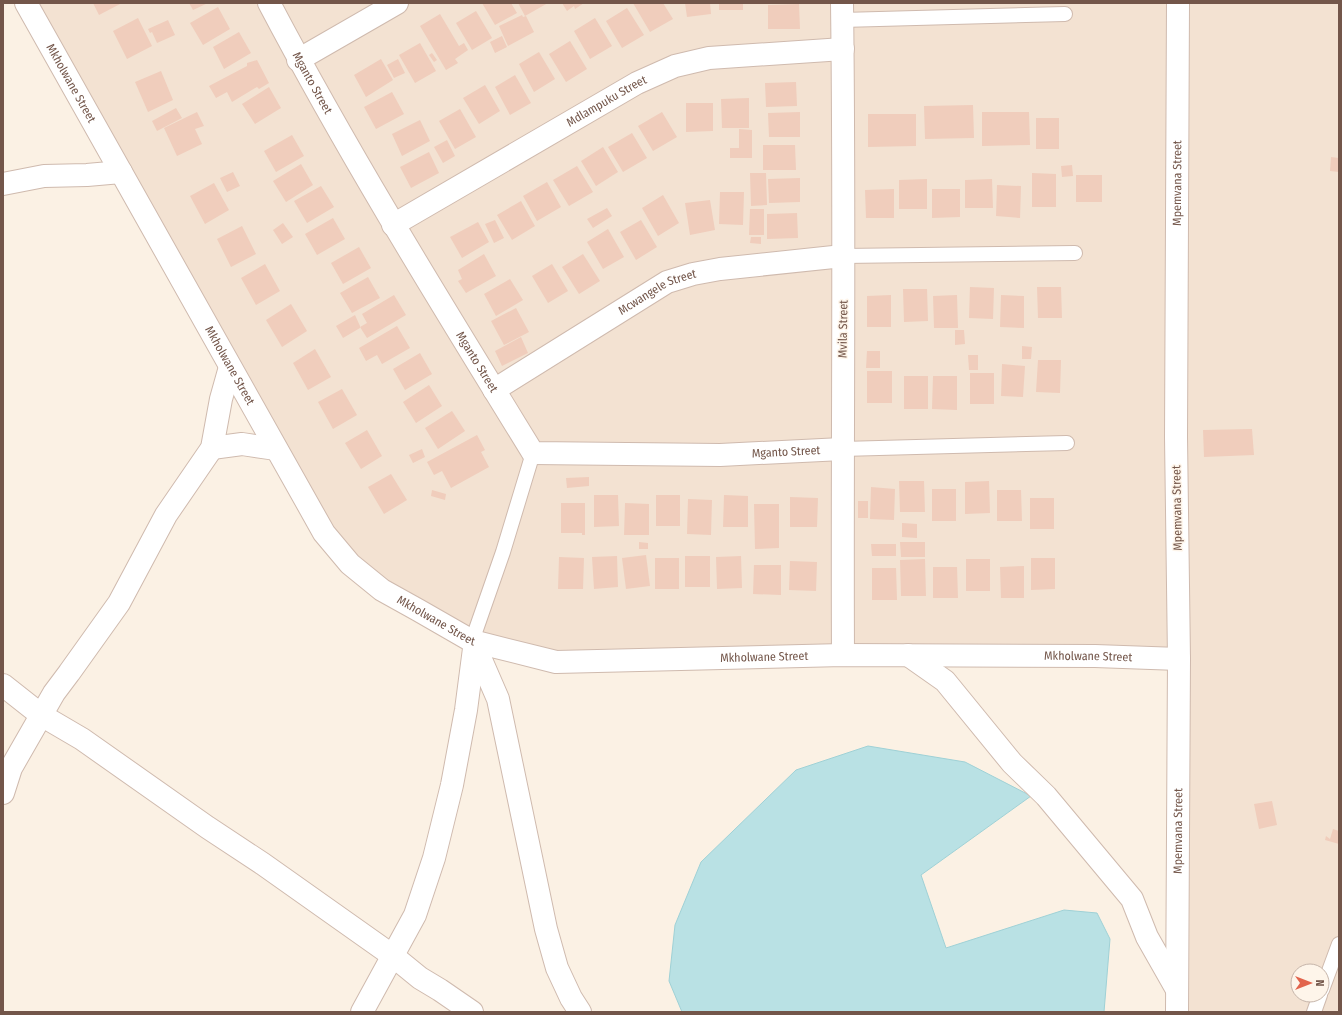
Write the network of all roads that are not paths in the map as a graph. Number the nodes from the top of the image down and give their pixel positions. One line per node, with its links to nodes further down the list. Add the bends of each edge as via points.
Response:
1 (26, 3): 9 (street, Mkholwane Street)
2 (269, 3): 8 (street, Mganto Street)
3 (397, 3): 8 (street)
4 (1178, 3): 24 (street, Mpemvana Street, via 1176,437)
5 (842, 12): 6 (lane); 7 (street, Mvila Street)
6 (1065, 14)
7 (842, 49): 11 (street, Mdlampuku Street, via 709,58 675,66 637,83); 13 (street, Mvila Street)
8 (298, 60): 11 (street, Mganto Street)
9 (121, 172): 10 (street, via 44,176); 14 (street, Mkholwane Street)
10 (3, 184)
11 (393, 225): 15 (street, Mganto Street)
12 (1075, 253): 13 (lane)
13 (843, 256): 15 (street, Mcwangele Street, via 720,269 667,282); 19 (street, Mvila Street)
14 (230, 367): 17 (street); 18 (street, Mkholwane Street)
15 (494, 390): 20 (street, Mganto Street)
16 (1067, 442): 19 (lane)
17 (212, 448): 18 (street, via 242,444); 26 (street, via 166,515 119,603)
18 (276, 449): 21 (street, Mkholwane Street, via 324,534 350,564 382,590)
19 (842, 449): 20 (street, Mganto Street, via 720,455); 22 (street, Mvila Street)
20 (533, 453): 21 (lane)
21 (474, 643): 22 (street, Mkholwane Street, via 556,662); 29 (street, via 466,710 452,785 434,858 415,915); 34 (street, via 498,700 546,929 557,968)
22 (842, 655): 23 (street, Mkholwane Street)
23 (908, 655): 24 (street, Mkholwane Street); 31 (street, via 945,681 1012,763 1046,796 1132,899 1147,937)
24 (1179, 659): 31 (street, Mpemvana Street)
25 (3, 685): 26 (street)
26 (41, 715): 27 (street, via 11,768); 29 (street, via 236,845)
27 (3, 793)
28 (1339, 944): 30 (lane)
29 (393, 956): 32 (street); 33 (street, via 420,978)
30 (1330, 968)
31 (1177, 989): 35 (street, Mpemvana Street)
32 (362, 1012)
33 (472, 1012)
34 (580, 1012)
35 (1177, 1012)

